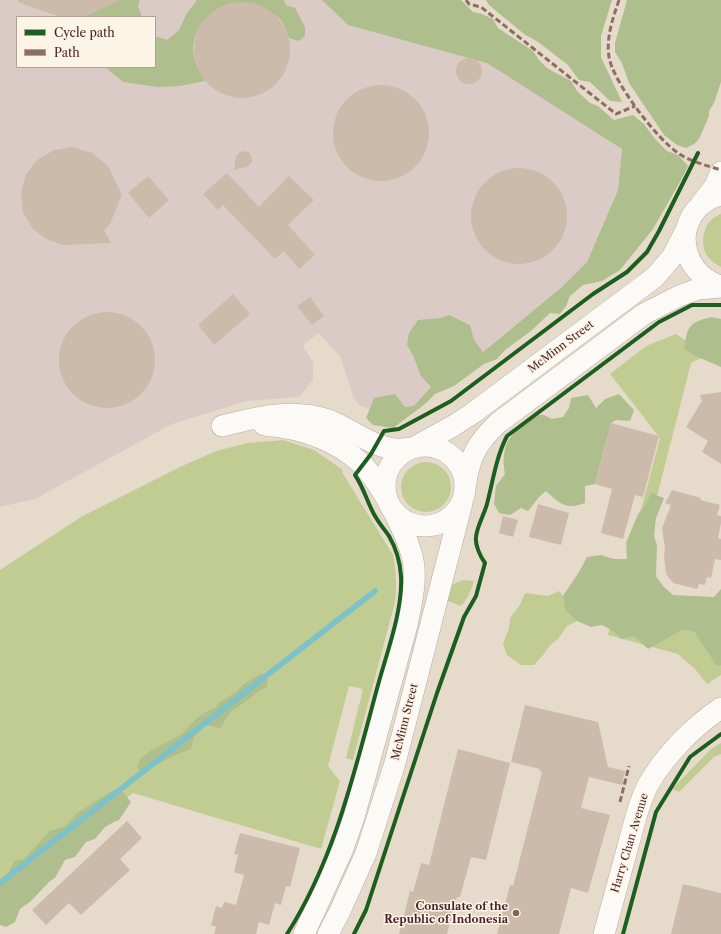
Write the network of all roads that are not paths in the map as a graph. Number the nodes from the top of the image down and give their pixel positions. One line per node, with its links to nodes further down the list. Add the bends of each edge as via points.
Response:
1 (721, 172): 3 (street, McMinn Street, via 712,190)
2 (721, 195): 3 (street)
3 (698, 207): 4 (street, McMinn Street)
4 (687, 228): 5 (street, via 685,243 688,257 695,269 705,279); 6 (street, McMinn Street, via 672,258 655,277 473,413)
5 (721, 286): 7 (street, McMinn Street, via 698,289 644,314 498,422 486,434 472,457)
6 (413, 447): 7 (street, via 440,448 454,458 461,467 464,478); 8 (street, via 398,455 388,471 385,482 386,494); 8 (street, via 397,450 386,448 329,420 305,415 276,414 222,426 266,425 304,431 324,439 349,453 363,465 381,488)
7 (464, 495): 8 (street, via 453,515 437,524 426,526 406,521); 11 (street, McMinn Street, via 395,763 366,853)
8 (391, 507): 10 (street, McMinn Street, via 406,538 413,562 412,600 407,626 354,817 342,851)
9 (721, 708): 12 (street, Harry Chan Avenue, via 685,738 649,784 638,808)
10 (304, 934)
11 (328, 934)
12 (604, 934)

